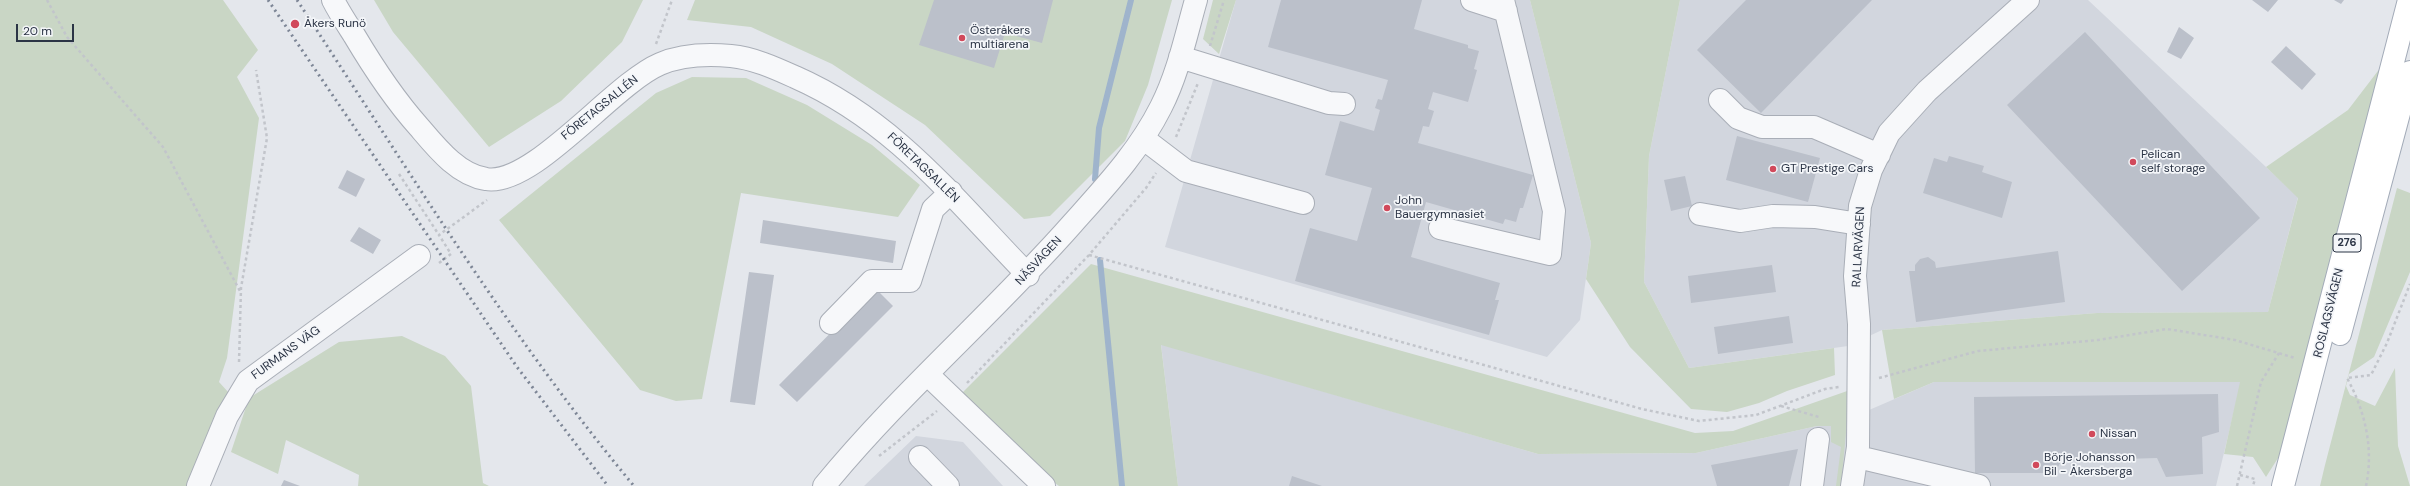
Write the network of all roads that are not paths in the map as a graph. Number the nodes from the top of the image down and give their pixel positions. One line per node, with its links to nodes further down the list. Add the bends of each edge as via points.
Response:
1 (333, 0): 13 (street, FÖRETAGSALLÉN, via 372,65 413,120 434,145 461,168 480,178 495,180 510,176 538,159 635,78 660,64 707,55 733,56 778,70 839,98 899,142)
2 (1196, 0): 7 (street, NÄSVÄGEN)
3 (1472, 0): 6 (street)
4 (2028, 0): 12 (street, RALLARVÄGEN, via 1927,91 1889,133)
5 (2409, 0): 32 (main road, ROSLAGSVÄGEN / 276)
6 (1505, 6): 17 (street, via 1554,211 1550,254)
7 (1180, 57): 10 (street, via 1329,103); 11 (street, NÄSVÄGEN, via 1162,106)
8 (2410, 72): 33 (main road, ROSLAGSVÄGEN / 276)
9 (1720, 100): 12 (street, via 1738,118 1762,127 1814,127)
10 (1344, 104)
11 (1144, 139): 14 (street, via 1186,171); 19 (street, NÄSVÄGEN)
12 (1878, 155): 16 (street, RALLARVÄGEN, via 1860,206)
13 (951, 192): 19 (street, FÖRETAGSALLÉN); 20 (street, via 933,209 910,281 872,280)
14 (1303, 203)
15 (1700, 214): 16 (street, via 1740,221 1773,216)
16 (1859, 224): 24 (street, RALLARVÄGEN, via 1855,276 1859,324)
17 (1440, 228)
18 (419, 256): 26 (street, FURMANS VÄG, via 248,381 227,416)
19 (1028, 275): 21 (street, NÄSVÄGEN)
20 (831, 323)
21 (927, 374): 25 (street); 27 (street, NÄSVÄGEN, via 891,410)
22 (1818, 439): 29 (street)
23 (920, 457): 28 (street)
24 (1858, 457): 30 (street, RALLARVÄGEN); 31 (street)
25 (1032, 482)
26 (198, 486)
27 (824, 486)
28 (948, 486)
29 (1812, 486)
30 (1852, 486)
31 (1979, 486)
32 (2283, 486)
33 (2299, 486)

